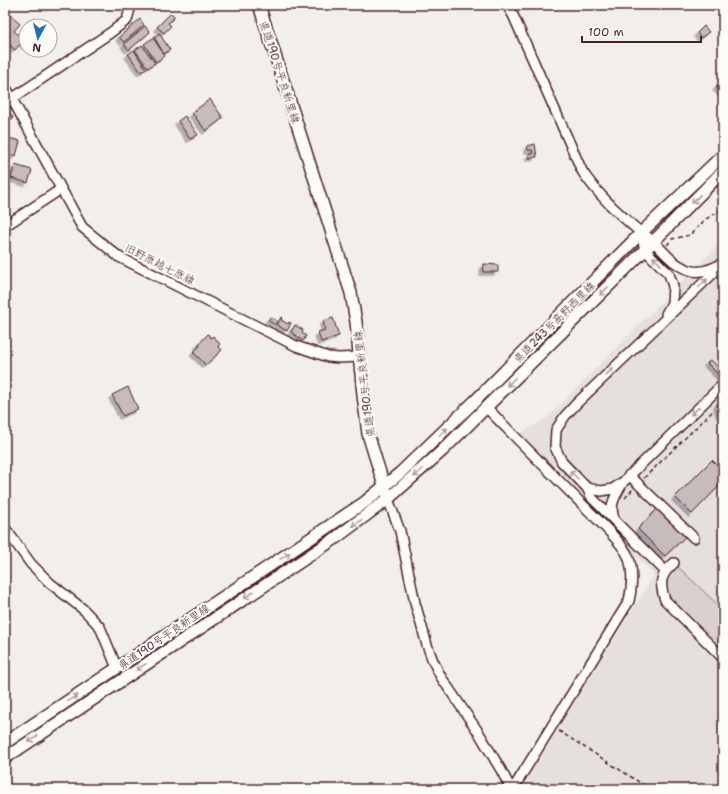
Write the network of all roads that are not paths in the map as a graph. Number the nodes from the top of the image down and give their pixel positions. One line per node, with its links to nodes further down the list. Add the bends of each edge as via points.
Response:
1 (131, 5): 5 (street, via 127,20)
2 (259, 5): 15 (main road, 県道190号平良新里線, via 349,286)
3 (508, 5): 10 (street, via 582,172 603,198)
4 (5, 86): 5 (street, 旧野原越七原線)
5 (12, 98): 8 (street, 旧野原越七原線)
6 (723, 155): 10 (main road, 県道243号高野西里線)
7 (723, 171): 11 (main road, 県道243号高野西里線, one-way to 11)
8 (61, 189): 9 (street); 15 (street, 旧野原越七原線, via 82,227 119,257 296,346 328,357)
9 (5, 226)
10 (641, 233): 11 (street); 12 (street); 19 (main road, 県道243号高野西里線, one-way to 10, via 476,400)
11 (654, 242): 12 (main road, 県道243号高野西里線); 13 (street, via 678,266 694,271 708,270)
12 (644, 250): 14 (street, one-way to 12, via 672,303 673,286 669,274); 17 (main road, 県道243号高野西里線, one-way to 17)
13 (723, 264): 14 (street, one-way to 13)
14 (663, 320): 20 (street, one-way to 14, via 562,462 555,447 556,430 577,403)
15 (359, 357): 19 (main road, 県道190号平良新里線, via 368,434)
16 (723, 384): 18 (street, one-way to 18)
17 (486, 407): 21 (main road, 県道243号高野西里線, one-way to 21); 31 (street, via 609,531 627,554 632,588 629,601)
18 (626, 479): 20 (street, via 613,489 601,491); 22 (street, via 612,505 611,511); 24 (street, via 638,484)
19 (384, 487): 21 (main road); 28 (main road, 県道190号平良新里線, one-way to 19)
20 (587, 488): 22 (street, via 592,498)
21 (388, 499): 30 (main road, 県道190号平良新里線, one-way to 30, via 333,540); 31 (street, via 400,531 415,603 433,661 440,677 479,733)
22 (615, 520): 26 (street)
23 (5, 528): 28 (street, via 31,564 100,627)
24 (694, 538)
25 (674, 563): 26 (street)
26 (665, 571): 27 (street, via 661,589 666,600)
27 (723, 658)
28 (118, 668): 29 (main road, 県道190号平良新里線, one-way to 28)
29 (5, 743)
30 (5, 758)
31 (512, 789)

